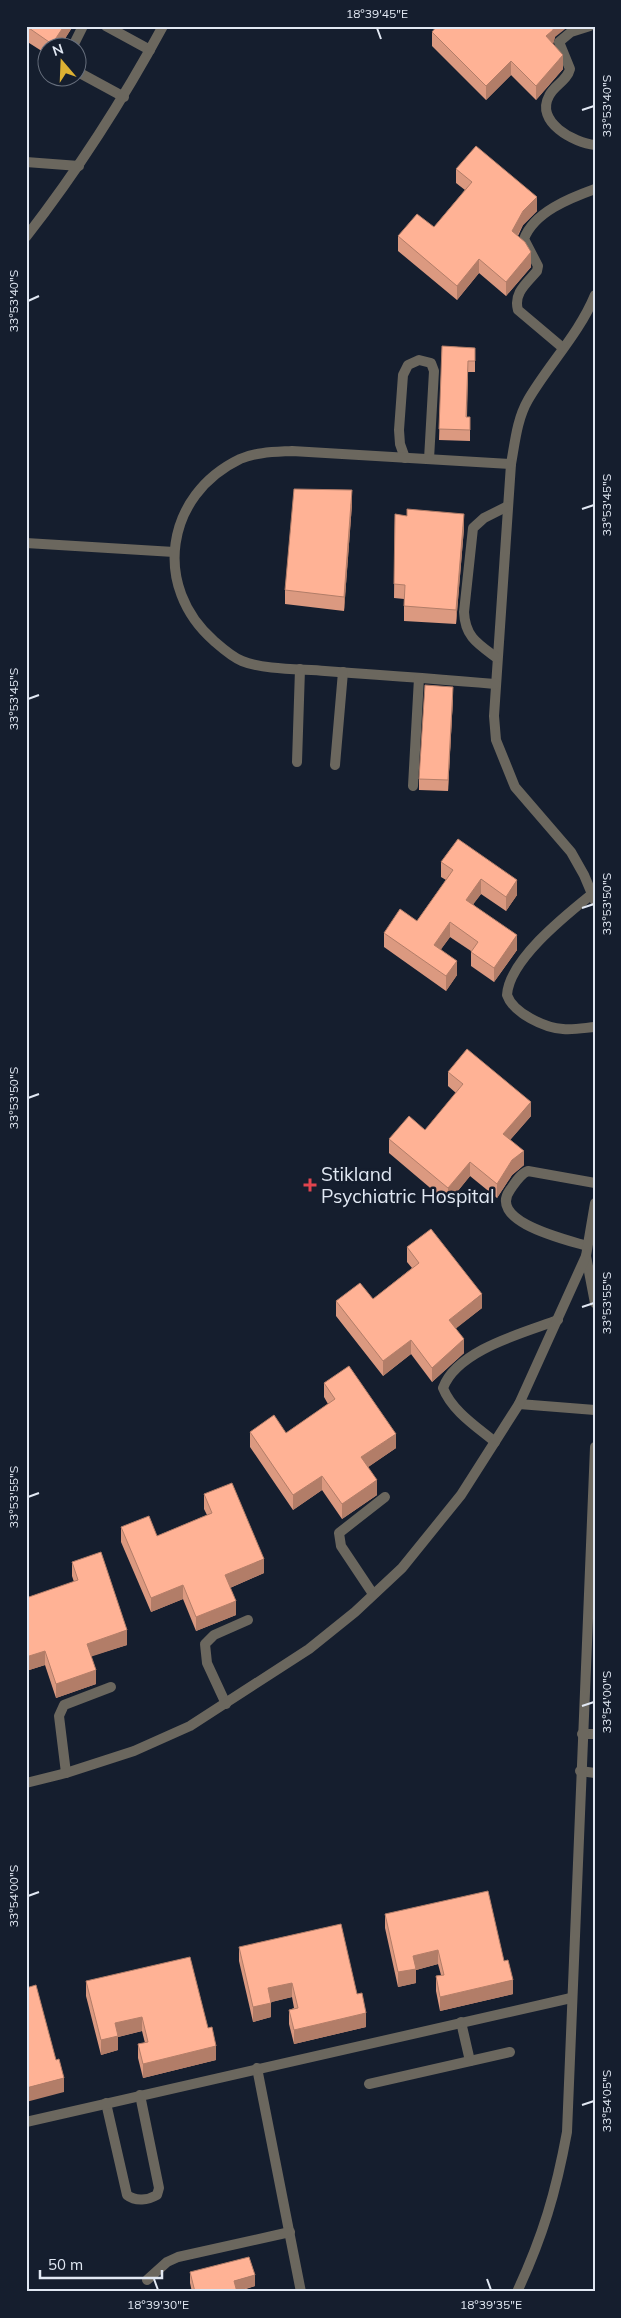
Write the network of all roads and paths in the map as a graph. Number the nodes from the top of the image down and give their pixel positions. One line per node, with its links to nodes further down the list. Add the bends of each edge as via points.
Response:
1 (84, 26): 5 (lane)
2 (106, 26): 6 (lane)
3 (164, 26): 6 (lane)
4 (590, 26): 9 (lane, via 571,32 558,42 570,69 552,91 546,106 551,121 566,135)
5 (77, 38)
6 (150, 50): 8 (lane)
7 (88, 77): 8 (lane)
8 (124, 97): 11 (lane)
9 (595, 145)
10 (26, 162): 11 (lane)
11 (80, 166): 13 (lane)
12 (595, 189): 15 (lane, via 566,201 538,219 524,239 538,266 519,292 516,299 518,310)
13 (26, 237)
14 (595, 295): 15 (lane, via 586,318)
15 (563, 348): 18 (lane, via 527,401 517,427)
16 (405, 458): 17 (lane); 17 (lane, via 399,438 403,375 408,365 419,360 431,363 434,371); 21 (lane, via 292,452 264,453 241,459 202,486 187,506)
17 (429, 459): 18 (lane)
18 (511, 464): 19 (lane)
19 (508, 506): 22 (lane); 22 (lane, via 484,518 473,528 464,612 464,624 470,636)
20 (26, 543): 21 (lane)
21 (174, 552): 23 (lane, via 180,595 192,619 203,631 242,661)
22 (497, 658): 26 (lane)
23 (300, 669): 24 (lane); 27 (lane)
24 (343, 672): 25 (lane); 28 (lane)
25 (420, 678): 26 (lane); 29 (lane)
26 (495, 684): 30 (lane, via 496,740 505,766 515,787 531,808 572,852)
27 (297, 762)
28 (335, 765)
29 (413, 786)
30 (594, 897): 31 (lane, via 539,941 514,975 507,995 515,1007 551,1027)
31 (595, 1027)
32 (595, 1183): 34 (lane, via 528,1171 517,1180 507,1198 507,1209 516,1219)
33 (595, 1203): 34 (lane)
34 (586, 1251): 35 (lane); 36 (lane)
35 (595, 1303)
36 (558, 1320): 37 (lane); 39 (lane, via 480,1352 447,1377 443,1388 447,1398)
37 (519, 1404): 38 (lane); 39 (lane)
38 (595, 1410)
39 (495, 1442): 43 (lane, via 461,1495 426,1539 402,1568)
40 (595, 1447): 42 (lane)
41 (385, 1497): 43 (lane, via 339,1533 341,1546)
42 (591, 1590): 47 (lane)
43 (373, 1594): 46 (lane, via 309,1649)
44 (248, 1620): 46 (lane, via 214,1635 205,1644 207,1663)
45 (111, 1687): 51 (lane, via 64,1705 59,1716)
46 (226, 1704): 51 (lane, via 166,1737)
47 (582, 1734): 48 (lane); 49 (lane)
48 (595, 1734)
49 (580, 1771): 50 (lane); 53 (lane)
50 (595, 1773)
51 (66, 1774): 52 (lane)
52 (26, 1783)
53 (571, 1998): 54 (lane); 65 (lane, via 566,2141 543,2232)
54 (461, 2022): 56 (lane); 57 (lane)
55 (510, 2052): 56 (lane)
56 (470, 2061): 58 (lane)
57 (257, 2068): 59 (lane); 62 (lane)
58 (369, 2084)
59 (140, 2095): 60 (lane); 60 (lane, via 159,2188 157,2195 148,2198 133,2199 127,2195)
60 (106, 2103): 61 (lane)
61 (26, 2122)
62 (290, 2232): 63 (lane, via 178,2257 167,2262); 64 (lane)
63 (147, 2280)
64 (302, 2292)
65 (517, 2292)

